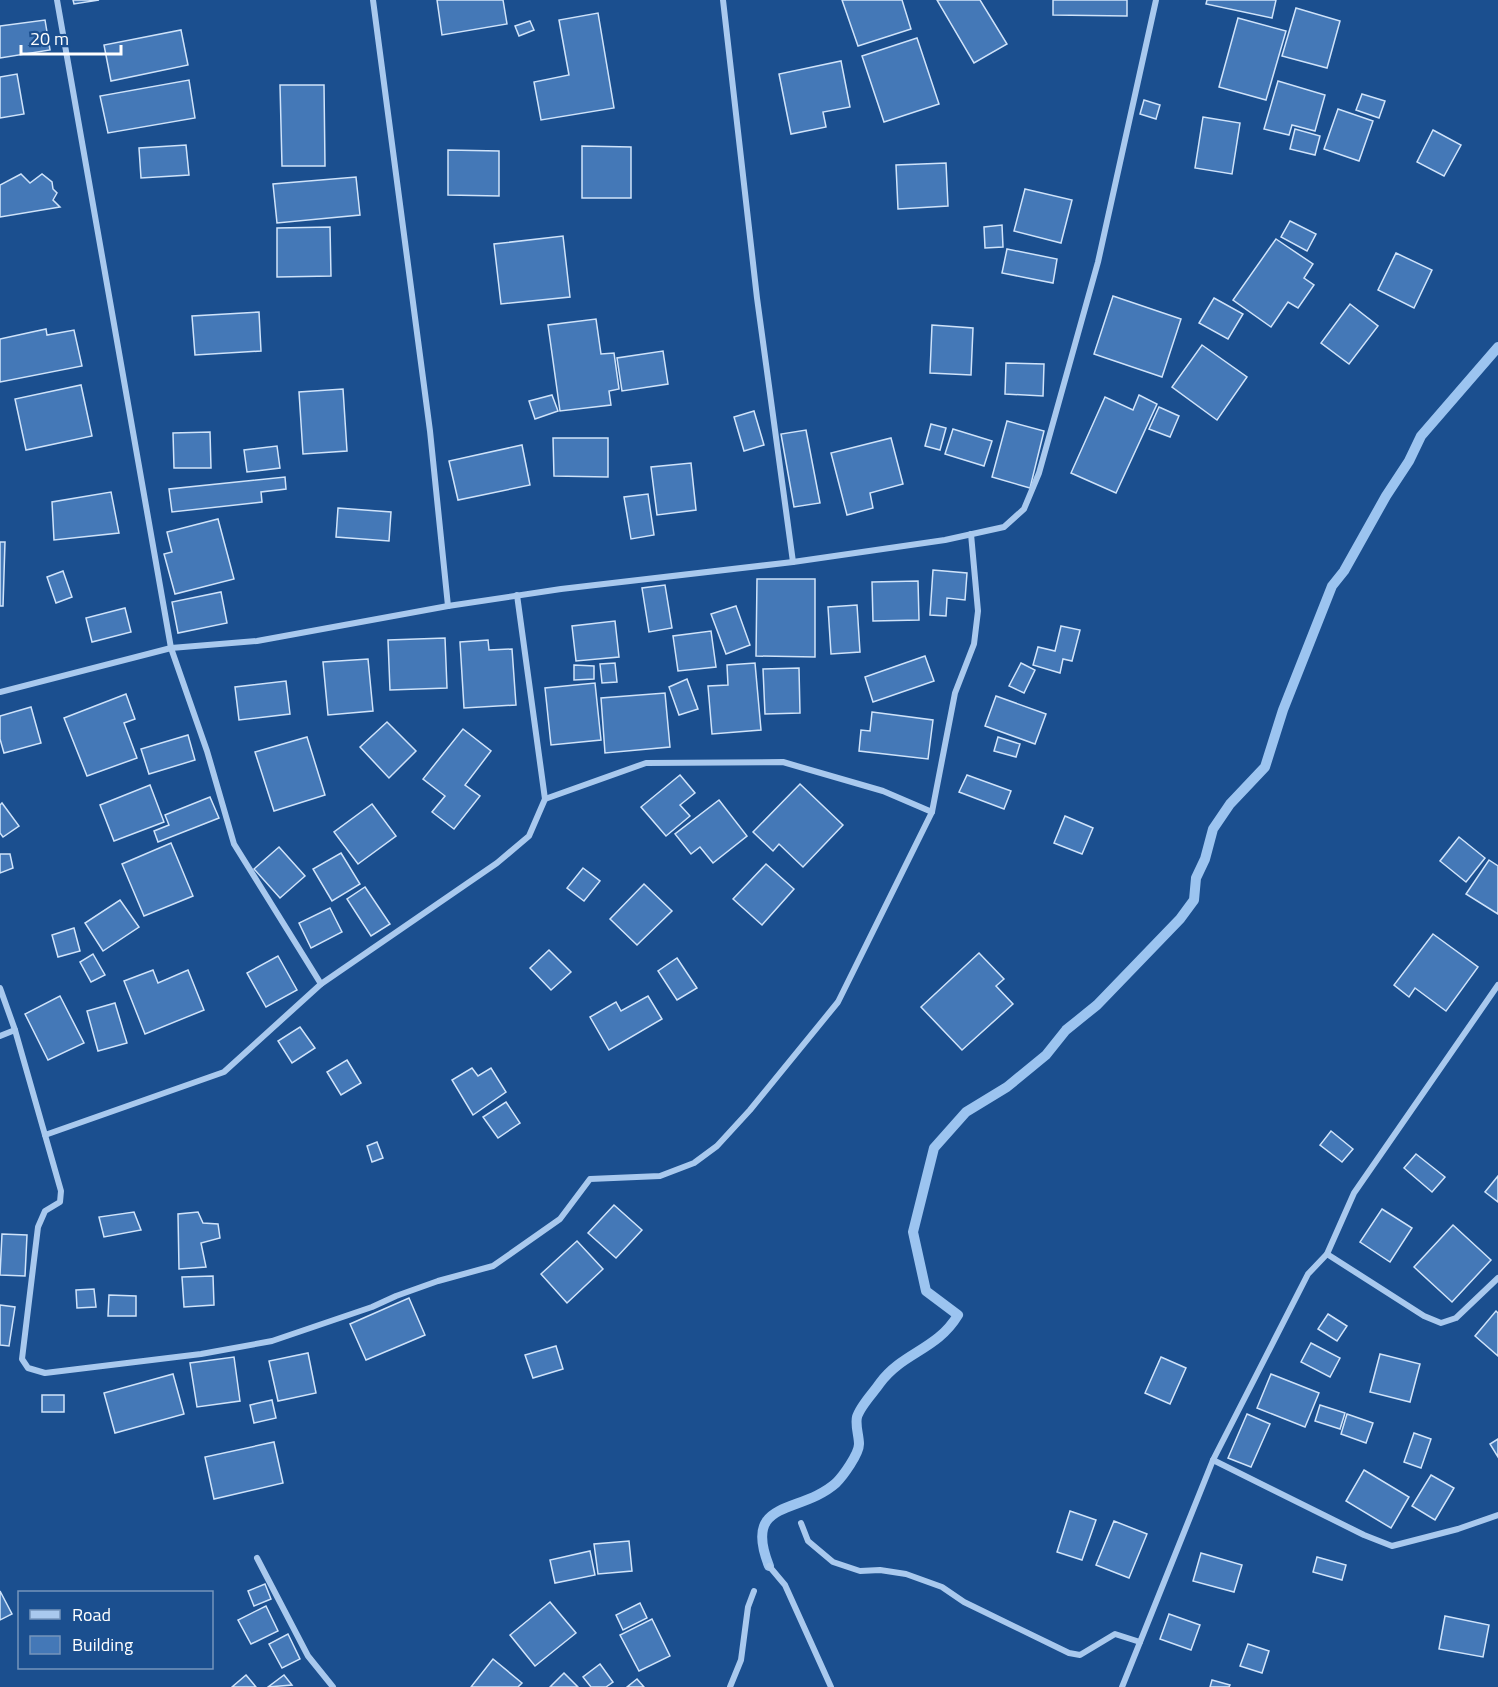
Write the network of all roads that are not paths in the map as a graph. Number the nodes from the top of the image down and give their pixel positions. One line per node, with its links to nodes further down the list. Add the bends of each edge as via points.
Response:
1 (57, 0): 9 (street)
2 (373, 0): 8 (street, via 429,420)
3 (723, 0): 6 (street)
4 (1156, 0): 5 (street, via 1098,262 1040,473 1024,510 1004,527)
5 (971, 534): 6 (street); 12 (street, via 978,611 974,644 956,693)
6 (793, 562): 7 (street)
7 (517, 595): 8 (street); 11 (street)
8 (448, 606): 9 (street, via 257,640)
9 (171, 648): 10 (street); 13 (street, via 234,844)
10 (0, 692)
11 (545, 799): 12 (street, via 646,763 783,762 883,791); 13 (street, via 529,836 497,863)
12 (932, 812): 18 (street, via 838,1002 717,1146 694,1163 660,1176 590,1179 560,1219 493,1266 427,1285 272,1341 45,1373 28,1368 22,1359 38,1227 45,1211 60,1202 61,1191)
13 (321, 984): 18 (street, via 224,1072)
14 (1498, 985): 19 (street, via 1354,1193)
15 (0, 988): 16 (street)
16 (15, 1030): 17 (street); 18 (street)
17 (0, 1036)
18 (45, 1135)
19 (1327, 1254): 20 (street, via 1441,1323 1456,1318); 21 (street, via 1308,1274)
20 (1498, 1278)
21 (1213, 1460): 22 (street, via 1392,1546); 27 (street)
22 (1498, 1515)
23 (801, 1523): 27 (street, via 808,1541 833,1562 860,1571 906,1574 942,1587 964,1602 1069,1653 1080,1655 1115,1634)
24 (256, 1558): 28 (street, via 308,1656)
25 (769, 1566): 30 (street, via 785,1585)
26 (754, 1591): 29 (street, via 741,1660)
27 (1140, 1642): 31 (street)
28 (333, 1687)
29 (730, 1687)
30 (831, 1687)
31 (1122, 1687)

